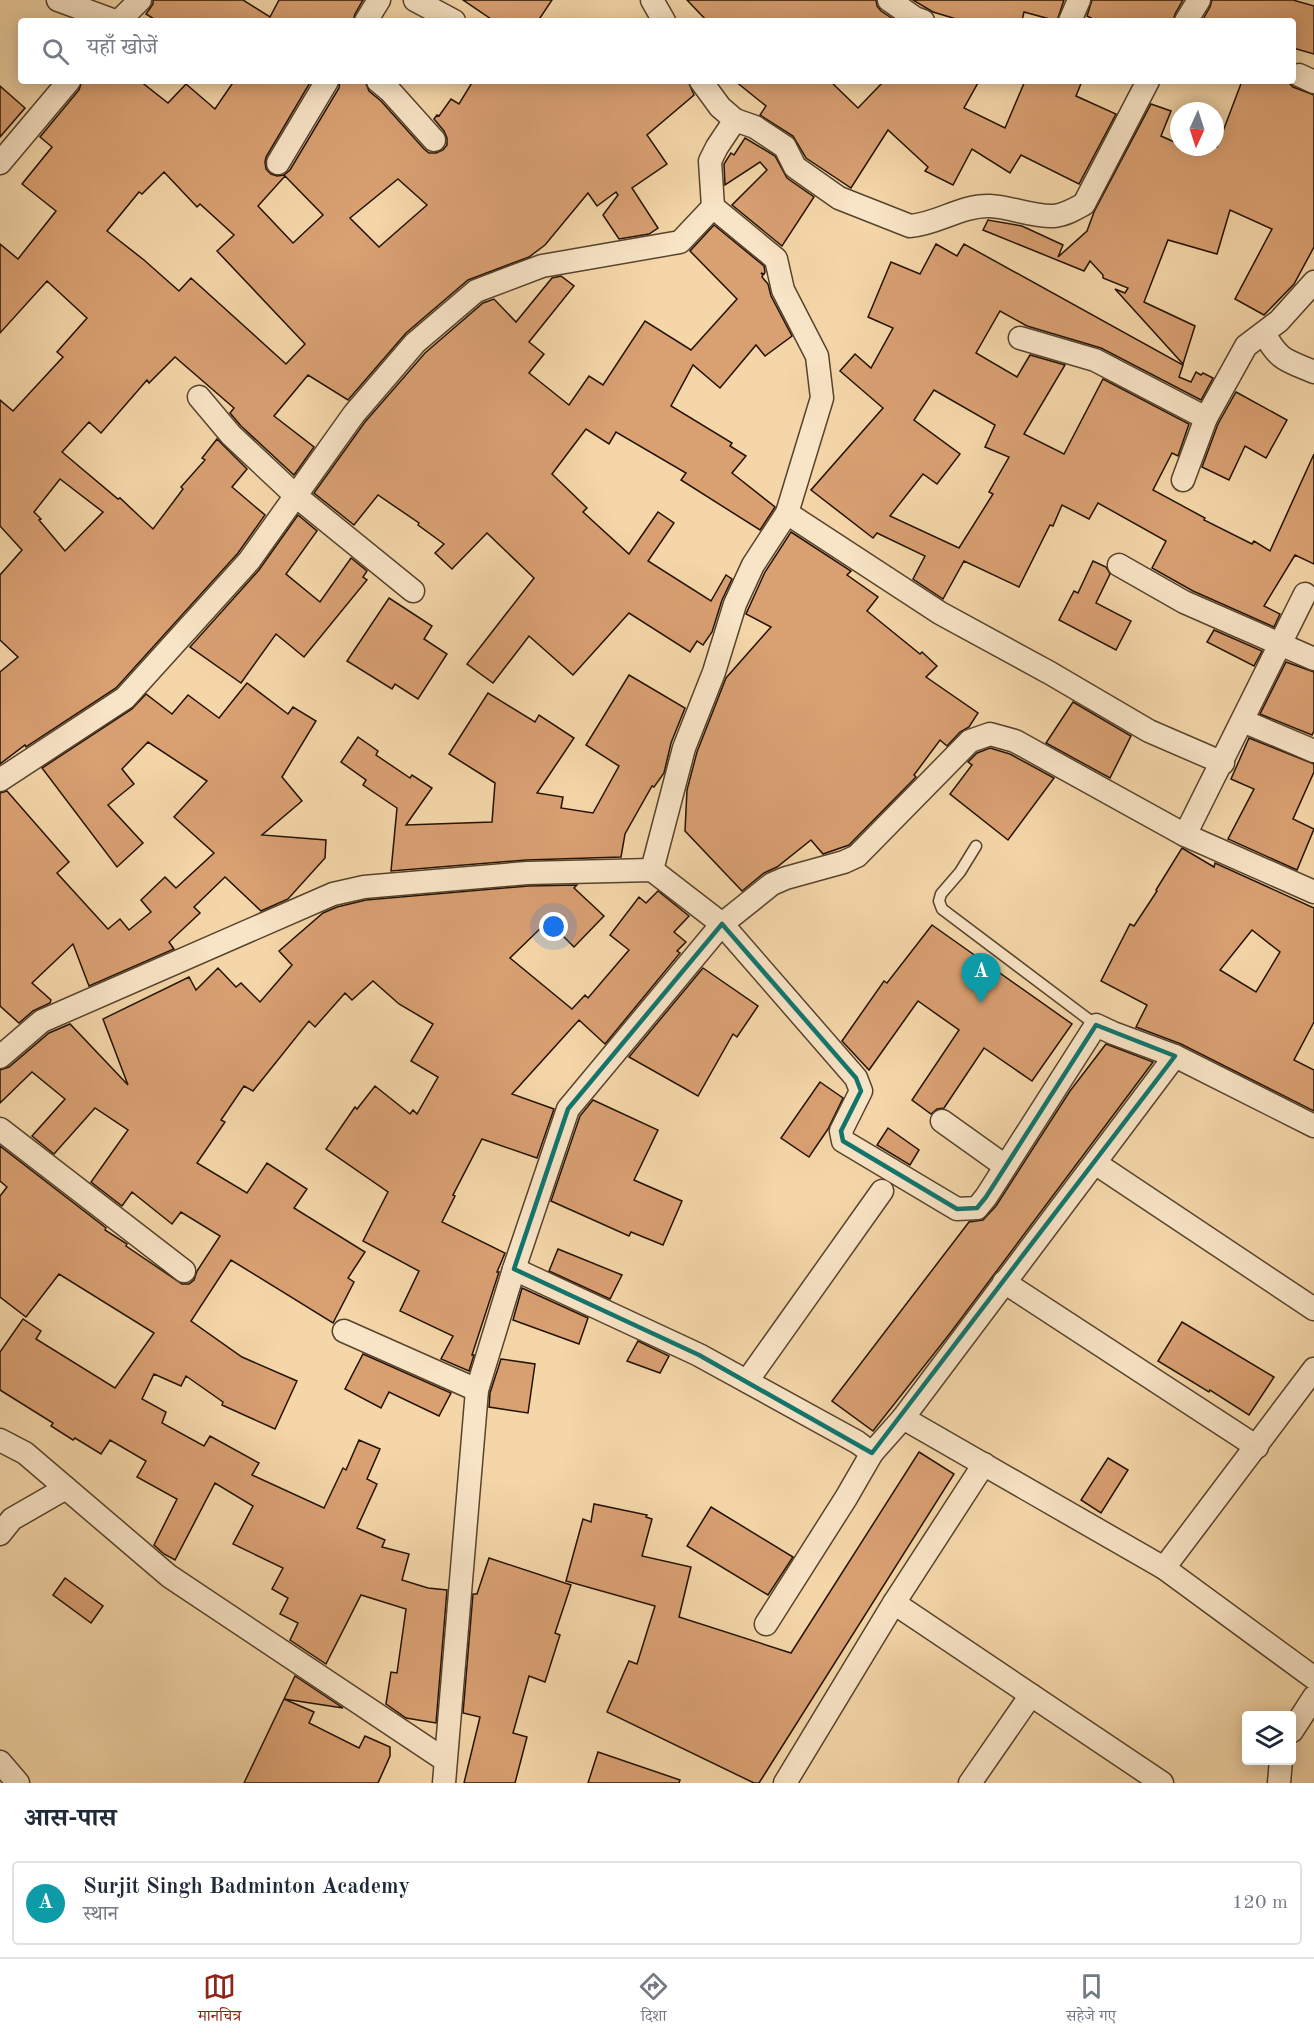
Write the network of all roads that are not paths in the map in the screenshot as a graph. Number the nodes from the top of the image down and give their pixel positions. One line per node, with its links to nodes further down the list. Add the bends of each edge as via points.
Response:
1 (58, 0): 9 (street)
2 (140, 0): 10 (street)
3 (379, 0): 11 (street)
4 (415, 0): 12 (street)
5 (652, 0): 13 (street)
6 (889, 0): 14 (street)
7 (1079, 0): 15 (street)
8 (1199, 0): 16 (street)
9 (109, 18)
10 (120, 18)
11 (368, 18)
12 (448, 18)
13 (662, 18)
14 (914, 18)
15 (1071, 18)
16 (1188, 18)
17 (67, 84): 25 (street)
18 (325, 84): 24 (street)
19 (382, 84): 23 (street)
20 (703, 84): 22 (street)
21 (1146, 84): 22 (street, via 1084,204 1054,216 989,206 955,211 923,225 910,226 838,198 795,167 785,147 755,127)
22 (735, 120): 26 (street, via 710,161)
23 (434, 140)
24 (278, 163)
25 (0, 164)
26 (713, 207): 34 (street, via 680,242 542,266 476,291 415,343 354,414); 35 (street, via 776,259 783,290 817,356 822,398)
27 (1314, 282): 28 (street)
28 (1264, 333): 30 (street, via 1281,358); 32 (street, via 1246,346)
29 (1020, 338): 32 (street, via 1095,360)
30 (1314, 372)
31 (199, 397): 34 (street, via 231,435)
32 (1206, 418): 33 (street)
33 (1183, 480)
34 (296, 495): 37 (street); 44 (street, via 249,561 125,698)
35 (787, 513): 43 (street, via 940,613 1149,731); 47 (street, via 753,565 735,604 684,748)
36 (1119, 566): 39 (street, via 1184,602)
37 (414, 591)
38 (1305, 594): 39 (street)
39 (1281, 645): 40 (street); 41 (street)
40 (1314, 659)
41 (1243, 721): 42 (street); 43 (street)
42 (1314, 751)
43 (1222, 763): 45 (street)
44 (0, 780)
45 (1185, 835): 48 (street); 49 (street, via 1015,741 990,734 970,741 857,856 772,884)
46 (976, 846): 50 (lane, via 942,894 942,909)
47 (652, 870): 49 (street); 52 (street, via 527,873 364,887 333,894 42,1021)
48 (1314, 892)
49 (722, 924): 57 (street, via 856,1078 861,1091 841,1131 843,1141 957,1209 977,1208); 59 (street, via 568,1109)
50 (1096, 1025): 51 (street); 57 (street)
51 (1175, 1056): 54 (street); 56 (street)
52 (0, 1057)
53 (942, 1121): 57 (street)
54 (1314, 1126)
55 (0, 1129): 60 (street)
56 (1095, 1163): 61 (street); 62 (street)
57 (1005, 1166)
58 (882, 1191): 65 (street)
59 (514, 1269): 65 (street, via 699,1355); 66 (street)
60 (184, 1271)
61 (1004, 1282): 67 (street); 69 (street)
62 (1314, 1309)
63 (344, 1331): 66 (street)
64 (1314, 1369): 69 (street)
65 (747, 1382): 70 (street)
66 (477, 1390): 81 (street)
67 (903, 1418): 70 (street); 71 (street)
68 (0, 1440): 72 (street, via 25,1453)
69 (1257, 1447): 74 (street)
70 (872, 1453): 76 (street)
71 (984, 1464): 74 (street); 75 (street)
72 (66, 1488): 73 (street, via 12,1519); 81 (street, via 169,1576)
73 (0, 1534)
74 (1164, 1568): 77 (street)
75 (894, 1603): 78 (street); 86 (street)
76 (766, 1624)
77 (1312, 1672)
78 (1031, 1695): 87 (street); 88 (street)
79 (1314, 1697): 80 (street)
80 (1296, 1725)
81 (446, 1760): 85 (street)
82 (0, 1762): 84 (street)
83 (1281, 1765): 89 (street)
84 (18, 1783)
85 (444, 1783)
86 (786, 1783)
87 (970, 1783)
88 (1162, 1783)
89 (1279, 1783)

